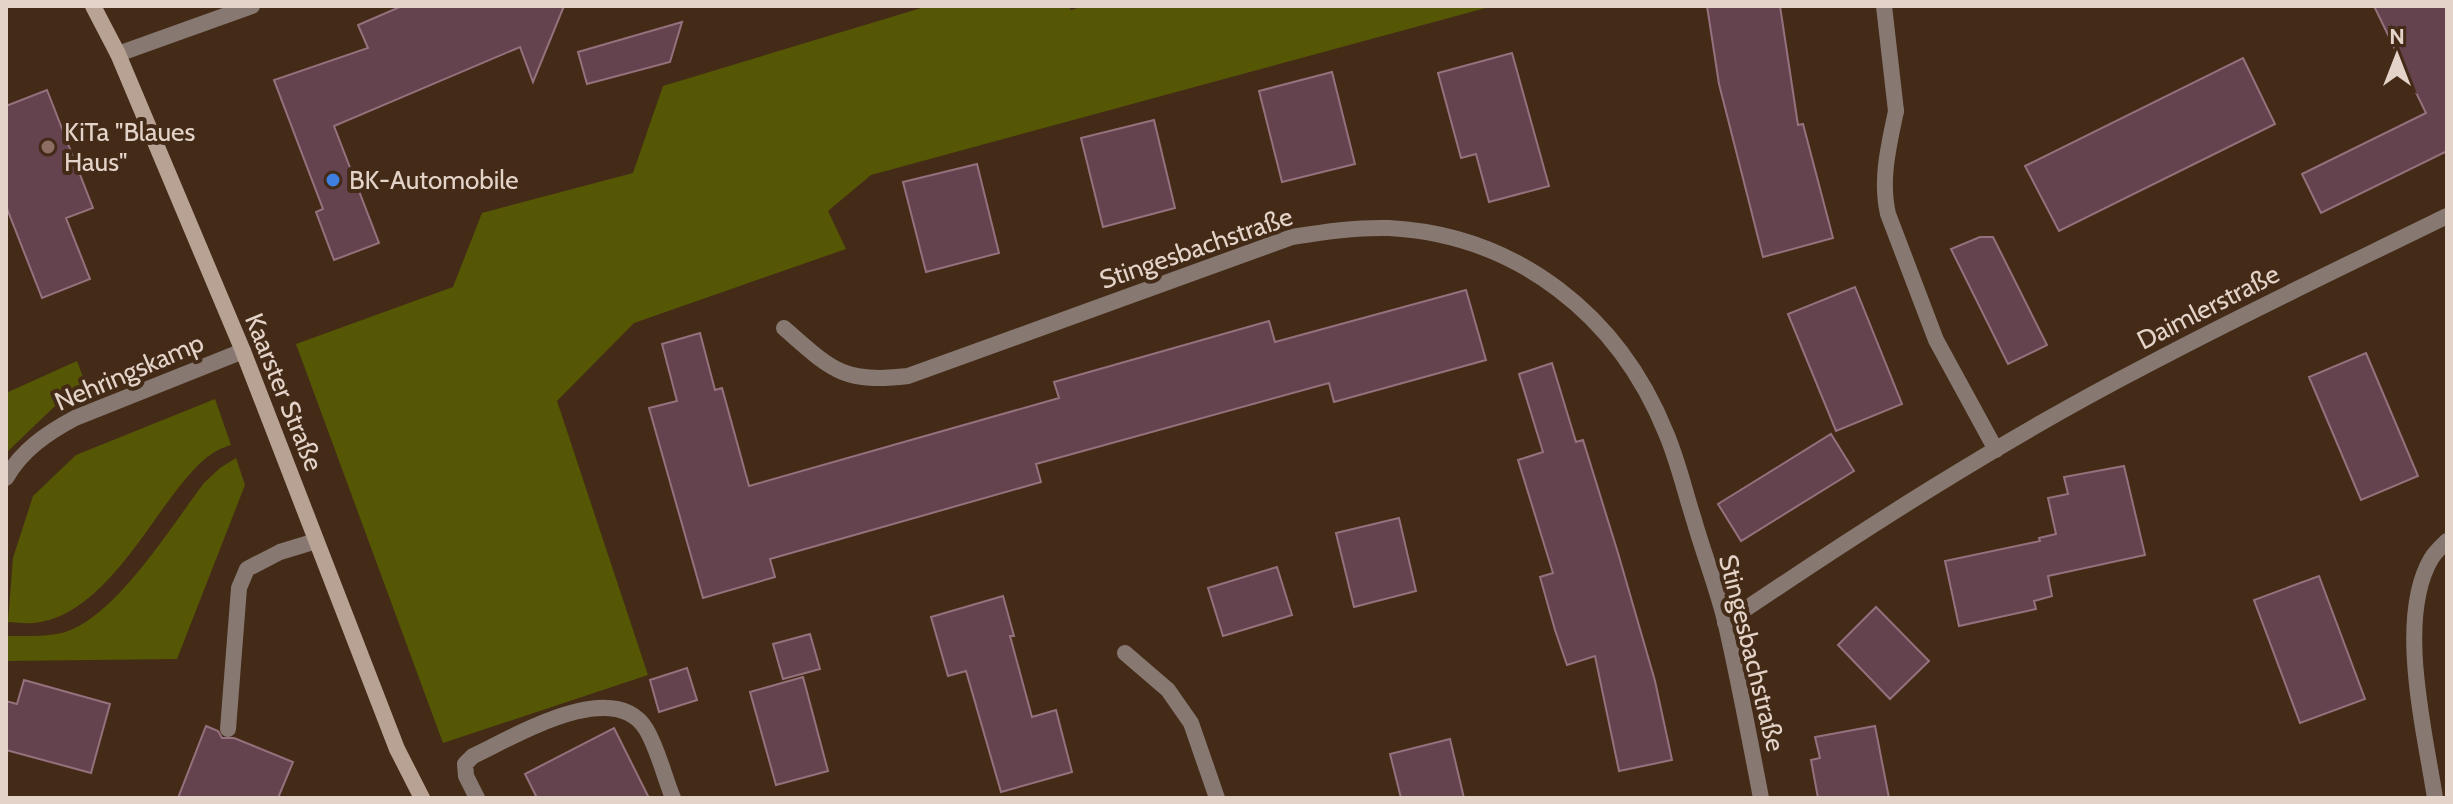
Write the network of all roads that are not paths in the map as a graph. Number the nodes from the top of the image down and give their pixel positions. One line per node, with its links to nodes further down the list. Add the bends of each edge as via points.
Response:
1 (93, 6): 4 (main road, Kaarster Straße)
2 (252, 6): 4 (street)
3 (1884, 6): 8 (street, via 1896,111 1886,162 1888,214 1936,340)
4 (118, 54): 7 (main road, Kaarster Straße)
5 (2447, 216): 8 (street, Daimlerstraße, via 2147,365)
6 (784, 328): 12 (street, Stingesbachstraße, via 848,375 875,380 908,376 1292,237 1389,228 1470,243 1537,273 1564,292 1624,355 1667,434)
7 (243, 351): 9 (street, Nehringskamp, via 75,418 26,450); 10 (main road, Kaarster Straße)
8 (1996, 450): 12 (street, Daimlerstraße)
9 (6, 478)
10 (316, 541): 14 (street, via 247,569 239,588); 15 (main road, Kaarster Straße, via 397,749)
11 (2447, 541): 20 (street, via 2422,579 2413,626)
12 (1725, 623): 19 (street, Stingesbachstraße)
13 (1125, 653): 18 (street, via 1168,690 1191,723)
14 (228, 729)
15 (422, 798)
16 (477, 798): 17 (street, via 466,776 465,764 473,756 554,718 615,707 646,729)
17 (673, 798)
18 (1217, 798)
19 (1761, 798)
20 (2435, 798)

